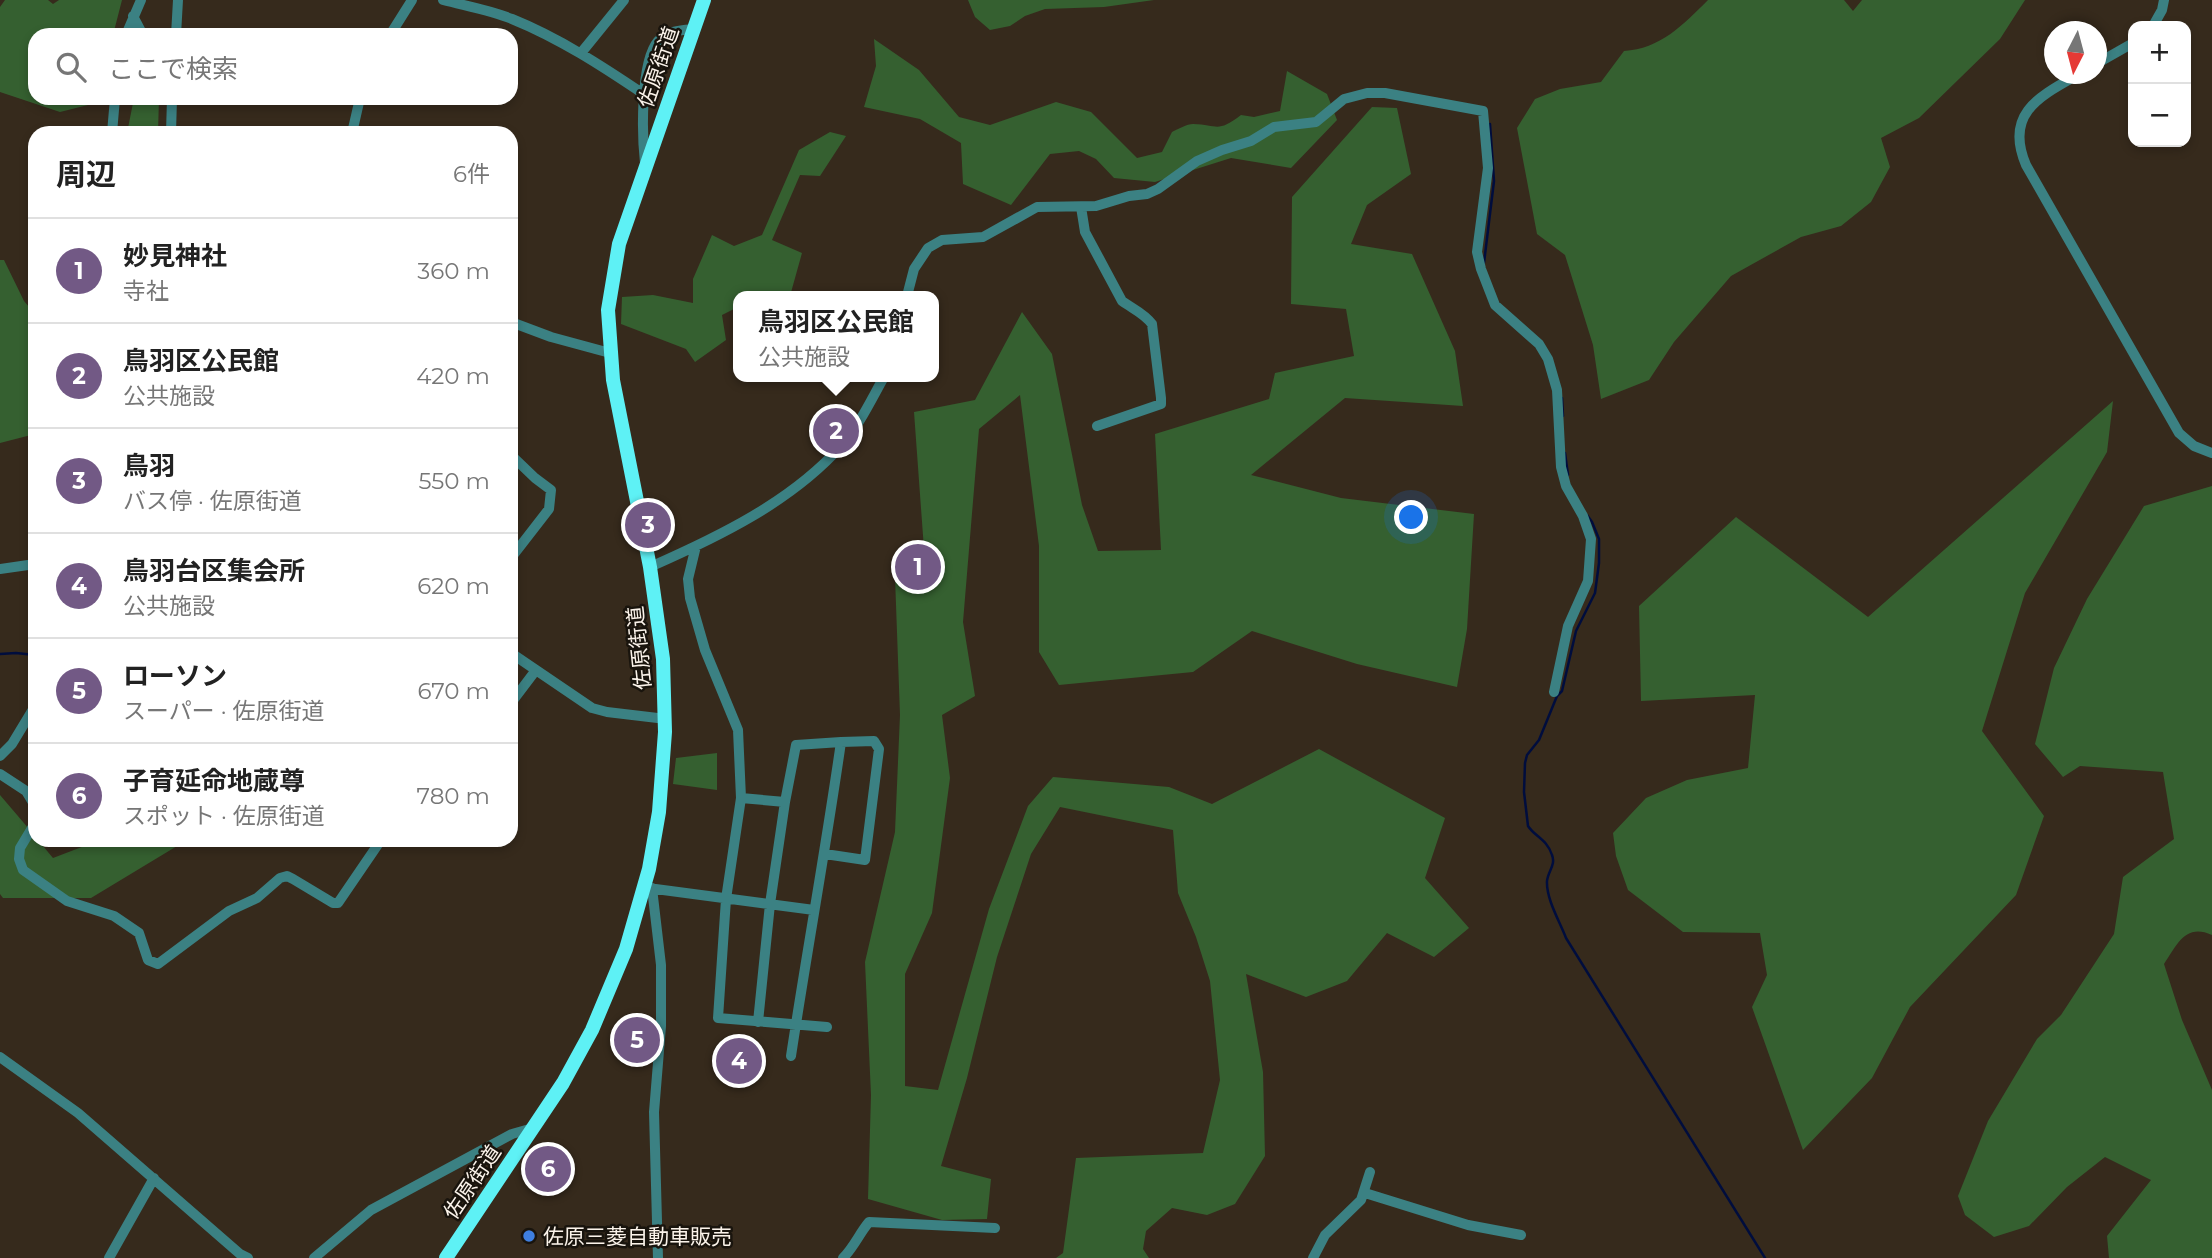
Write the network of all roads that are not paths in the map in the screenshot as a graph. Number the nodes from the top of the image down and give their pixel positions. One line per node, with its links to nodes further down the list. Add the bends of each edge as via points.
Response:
1 (141, 0): 8 (street)
2 (178, 0): 12 (street)
3 (412, 0): 13 (street)
4 (443, 0): 16 (street, via 510,18)
5 (624, 0): 16 (street)
6 (704, 0): 14 (highway, 佐原街道)
7 (2164, 0): 9 (street)
8 (132, 16): 10 (street); 11 (street)
9 (2156, 21)
10 (128, 28)
11 (139, 28)
12 (176, 28)
13 (394, 28)
14 (693, 29): 19 (street, via 677,30 659,39 649,56); 26 (highway, 佐原街道)
15 (2128, 46): 17 (street)
16 (581, 53): 19 (street)
17 (2107, 58)
18 (2062, 84): 33 (street, via 2045,93 2024,116 2020,129 2026,165 2179,433)
19 (645, 95): 26 (street)
20 (114, 105): 23 (street)
21 (172, 105): 24 (street)
22 (358, 105): 25 (street)
23 (113, 126)
24 (171, 126)
25 (354, 126)
26 (645, 166): 30 (highway, 佐原街道, via 619,244 608,310)
27 (1081, 207): 28 (street, via 1037,207 982,237 942,240 928,248 914,269); 32 (street, via 1085,232 1122,301 1152,324 1161,398 1161,404); 42 (street, via 1158,190 1197,161 1251,141 1274,127 1315,122 1344,99 1367,93 1483,111 1488,168 1478,262 1495,305 1539,344 1548,359 1557,390 1561,467 1591,539 1588,581 1568,626)
28 (908, 291)
29 (518, 325): 30 (street)
30 (610, 353): 38 (highway, 佐原街道)
31 (881, 382): 35 (street, via 841,446 811,473 785,496)
32 (1097, 426)
33 (2212, 453)
34 (518, 461): 36 (street, via 551,489 550,509)
35 (696, 546): 38 (street); 50 (street, via 688,579 690,598 705,650 738,730)
36 (518, 549)
37 (28, 565): 39 (street)
38 (650, 567): 45 (highway, 佐原街道)
39 (0, 569)
40 (518, 658): 41 (street)
41 (536, 670): 43 (street); 45 (street, via 592,708)
42 (1554, 692)
43 (518, 694)
44 (28, 718): 47 (street)
45 (666, 719): 55 (highway, 佐原街道)
46 (841, 742): 51 (street, via 796,745); 54 (street); 54 (street, via 874,741 879,749 865,859)
47 (0, 756)
48 (0, 774): 49 (street)
49 (28, 794)
50 (741, 798): 51 (street); 56 (street)
51 (785, 802): 57 (street)
52 (28, 835): 53 (street, via 19,859 28,876 66,901 114,916 139,933 148,960 158,964 280,878 287,876 338,903)
53 (376, 847)
54 (825, 855): 58 (street)
55 (648, 888): 56 (street); 64 (highway, 佐原街道, via 592,1030); 74 (street, via 661,965 662,1026 654,1112)
56 (726, 899): 57 (street); 59 (street, via 718,1018)
57 (771, 904): 58 (street); 59 (street)
58 (814, 910): 60 (street)
59 (758, 1022): 60 (street)
60 (796, 1026): 61 (street); 62 (street)
61 (827, 1027)
62 (791, 1056)
63 (0, 1057): 66 (street, via 78,1113)
64 (533, 1128): 72 (street, via 512,1134 371,1210); 73 (highway, 佐原街道)
65 (1370, 1172): 67 (street)
66 (154, 1178): 70 (street); 71 (street)
67 (1365, 1193): 69 (street, via 1468,1225); 76 (street, via 1325,1235)
68 (995, 1228): 75 (street, via 869,1222)
69 (1521, 1235)
70 (109, 1258)
71 (248, 1258)
72 (314, 1258)
73 (446, 1258)
74 (658, 1258)
75 (843, 1258)
76 (1313, 1258)

